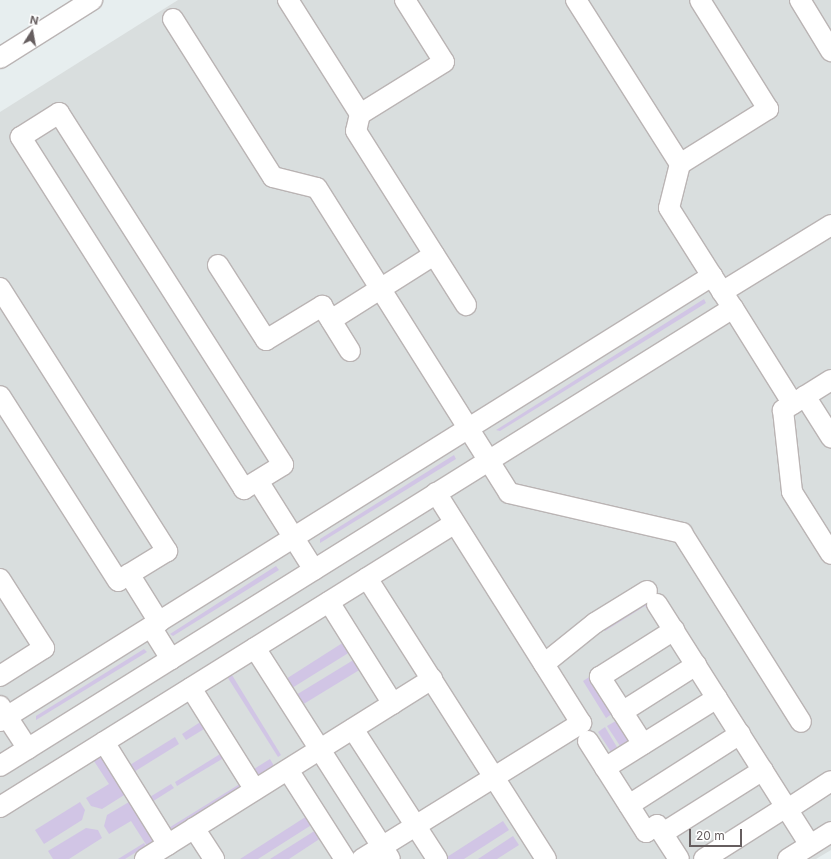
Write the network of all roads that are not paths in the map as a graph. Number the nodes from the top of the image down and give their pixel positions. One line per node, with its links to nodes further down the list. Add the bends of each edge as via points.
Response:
1 (92, 0): 9 (street)
2 (288, 0): 10 (street)
3 (405, 0): 10 (street, via 444,62)
4 (576, 0): 11 (street)
5 (700, 0): 11 (street, via 768,109)
6 (800, 0): 8 (street)
7 (173, 19): 17 (street, via 273,177 317,188)
8 (831, 51)
9 (0, 58)
10 (360, 114): 13 (street, via 356,131)
11 (680, 164): 15 (street, via 669,208)
12 (831, 225): 15 (street)
13 (434, 255): 17 (street); 18 (street)
14 (218, 265): 20 (street, via 266,340 322,306)
15 (717, 284): 19 (street); 25 (street)
16 (0, 288): 34 (street, via 167,550)
17 (381, 289): 20 (street); 25 (street)
18 (466, 306)
19 (733, 308): 24 (street); 27 (street)
20 (331, 320): 21 (street)
21 (350, 351)
22 (831, 380): 24 (street)
23 (0, 396): 34 (street, via 118,581)
24 (799, 400): 26 (street); 32 (street, via 783,410 792,492)
25 (469, 428): 27 (street); 31 (street)
26 (831, 437)
27 (489, 461): 29 (street); 51 (street, via 509,493 682,533)
28 (258, 481): 28 (street, via 244,489 21,137 59,114 282,465); 31 (street)
29 (436, 494): 30 (street); 33 (street)
30 (455, 523): 35 (street); 42 (street)
31 (294, 538): 33 (street); 38 (street)
32 (831, 554)
33 (314, 570): 41 (street)
34 (129, 574): 38 (street)
35 (367, 578): 37 (street); 45 (street)
36 (0, 579): 44 (street, via 44,648)
37 (329, 602): 40 (street); 48 (street)
38 (155, 624): 41 (street); 50 (street)
39 (674, 630): 42 (street, via 652,598 595,623); 43 (street); 49 (street, via 600,677)
40 (255, 648): 46 (street); 58 (street)
41 (172, 659): 57 (street)
42 (544, 664): 63 (street, via 581,723)
43 (696, 665): 47 (street); 49 (street)
44 (0, 676)
45 (432, 679): 48 (street); 63 (street)
46 (191, 688): 55 (street); 65 (street)
47 (717, 698): 53 (street); 56 (street)
48 (393, 704): 52 (street)
49 (622, 712): 56 (street)
50 (2, 714): 57 (street)
51 (801, 722)
52 (353, 729): 58 (street); 69 (street)
53 (740, 734): 62 (street); 66 (street)
54 (588, 741): 60 (street)
55 (104, 742): 67 (street); 73 (street)
56 (643, 744): 60 (street)
57 (28, 749): 59 (street)
58 (319, 750): 61 (street); 75 (street)
59 (0, 766)
60 (605, 768): 66 (street)
61 (288, 770): 65 (street); 78 (street)
62 (763, 770): 68 (street); 72 (street)
63 (494, 777): 69 (street); 81 (street)
64 (831, 781): 68 (street)
65 (255, 790): 70 (street)
66 (629, 805): 72 (street, via 646,832 657,825)
67 (0, 807)
68 (787, 808): 74 (street); 83 (street)
69 (416, 826): 75 (street); 80 (street)
70 (194, 828): 73 (street); 77 (street)
71 (831, 832): 74 (street)
72 (663, 833): 82 (street)
73 (168, 845): 76 (street)
74 (810, 845): 84 (street)
75 (386, 853): 79 (street)
76 (145, 859)
77 (214, 859)
78 (345, 859)
79 (362, 859)
80 (437, 859)
81 (546, 859)
82 (679, 859)
83 (704, 859)
84 (788, 859)

